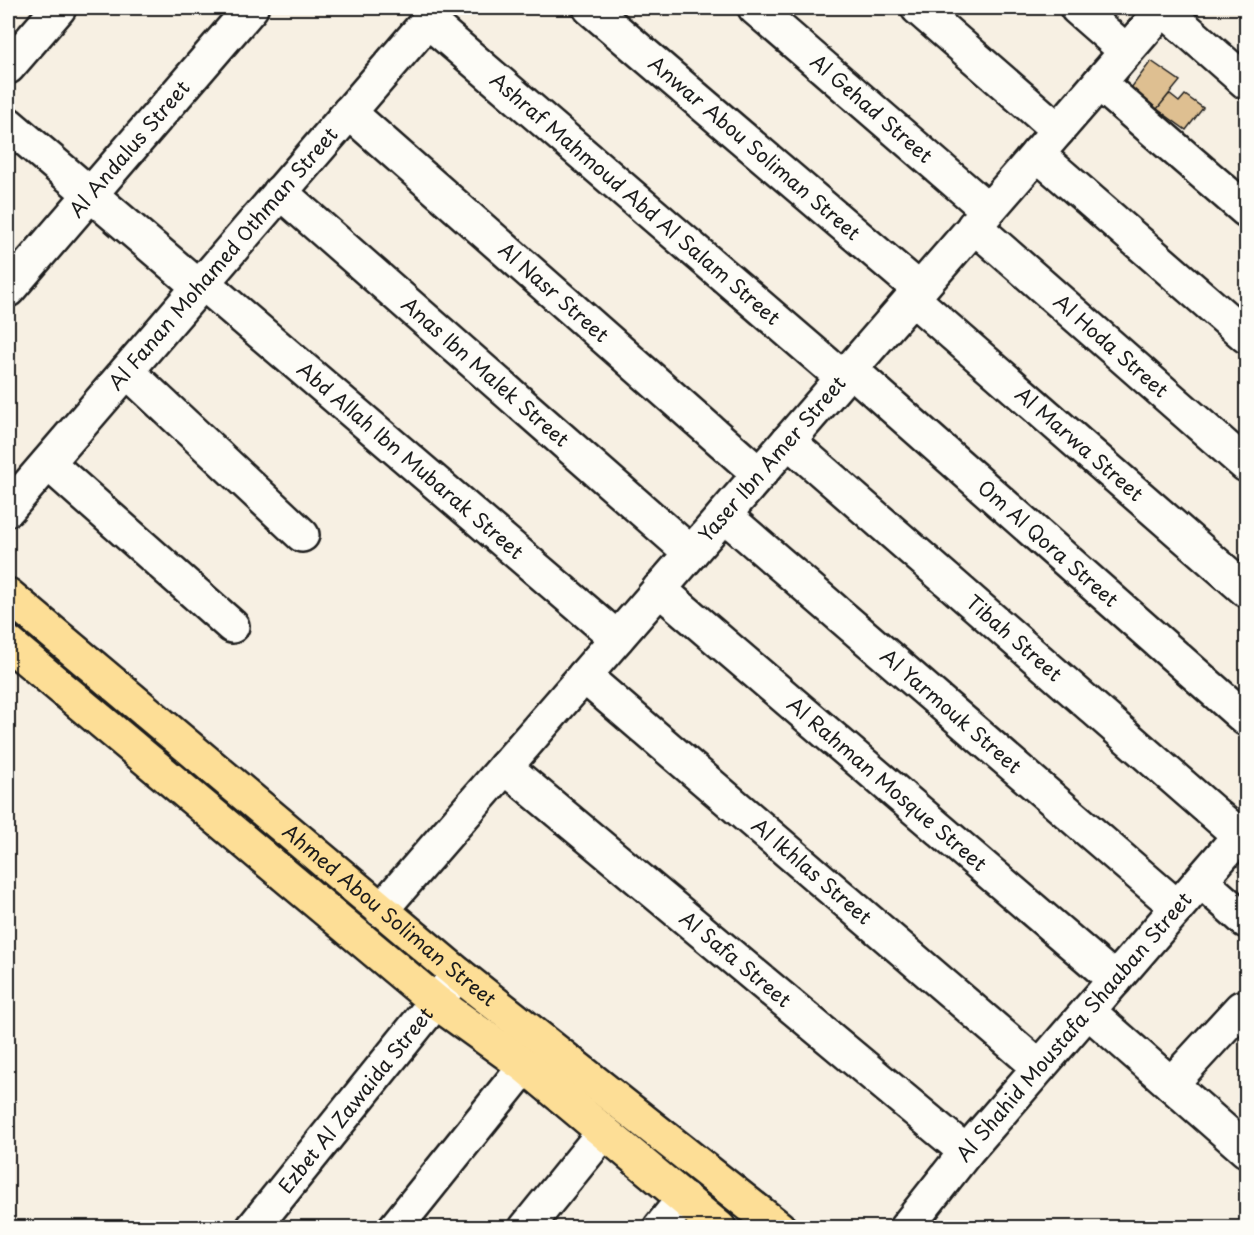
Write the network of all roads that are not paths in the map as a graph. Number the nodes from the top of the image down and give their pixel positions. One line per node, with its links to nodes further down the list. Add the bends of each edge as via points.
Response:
1 (58, 8): 10 (street)
2 (251, 8): 17 (street, Al Andalus Street)
3 (590, 8): 22 (street, Anwar Abou Soliman Street)
4 (755, 8): 19 (street, Al Gehad Street)
5 (918, 8): 15 (street)
6 (1077, 8): 9 (street)
7 (1163, 8): 9 (street, Yaser Ibn Amer Street); 11 (street)
8 (432, 12): 13 (street, Al Fanan Mohamed Othman Street); 25 (street, Ashraf Mahmoud Abd Al Salam Street)
9 (1126, 51): 12 (street, Yaser Ibn Amer Street)
10 (8, 66)
11 (1246, 82)
12 (1099, 83): 15 (street, Yaser Ibn Amer Street); 18 (street)
13 (349, 112): 16 (street, Al Fanan Mohamed Othman Street); 29 (street, Al Nasr Street)
14 (8, 124): 17 (street, Abd Allah Ibn Mubarak Street)
15 (1047, 142): 19 (street, Yaser Ibn Amer Street); 23 (street)
16 (280, 192): 20 (street, Al Fanan Mohamed Othman Street); 33 (street, Anas Ibn Malek Street)
17 (90, 194): 20 (street, Abd Allah Ibn Mubarak Street); 21 (street, Al Andalus Street)
18 (1246, 210)
19 (981, 218): 22 (street, Yaser Ibn Amer Street); 28 (street, Al Hoda Street)
20 (201, 285): 24 (street, Al Fanan Mohamed Othman Street); 38 (street, Abd Allah Ibn Mubarak Street)
21 (8, 290)
22 (916, 294): 25 (street, Yaser Ibn Amer Street); 35 (street, Al Marwa Street)
23 (1246, 336)
24 (127, 371): 27 (street, Al Fanan Mohamed Othman Street); 32 (street)
25 (846, 373): 26 (street, Yaser Ibn Amer Street); 41 (street, Om Al Qora Street)
26 (788, 441): 29 (street, Yaser Ibn Amer Street); 43 (street, Tibah Street)
27 (48, 462): 30 (street, Al Fanan Mohamed Othman Street); 37 (street)
28 (1246, 465)
29 (759, 474): 31 (street, Yaser Ibn Amer Street)
30 (8, 510)
31 (724, 515): 33 (street, Yaser Ibn Amer Street); 47 (street, Al Yarmouk Street)
32 (302, 535)
33 (691, 553): 34 (street, Yaser Ibn Amer Street)
34 (659, 589): 38 (street, Yaser Ibn Amer Street); 51 (street, Al Rahman Mosque Street)
35 (1246, 590)
36 (8, 595): 44 (main road, Ahmed Abou Soliman Street)
37 (232, 626)
38 (617, 638): 40 (street, Yaser Ibn Amer Street)
39 (8, 643): 46 (main road, Ahmed Abou Soliman Street)
40 (584, 676): 42 (street, Yaser Ibn Amer Street); 56 (street, Al Ikhlas Street)
41 (1246, 718)
42 (505, 767): 48 (street, Yaser Ibn Amer Street); 60 (street, Al Safa Street)
43 (1243, 832): 45 (street, Al Shahid Moustafa Shaaban Street)
44 (338, 873): 46 (main road); 48 (main road, Ahmed Abou Soliman Street)
45 (1201, 881): 47 (street, Al Shahid Moustafa Shaaban Street); 49 (street)
46 (314, 899): 52 (main road, Ahmed Abou Soliman Street)
47 (1178, 907): 51 (street, Al Shahid Moustafa Shaaban Street)
48 (381, 910): 50 (main road, Ahmed Abou Soliman Street)
49 (1246, 921)
50 (458, 974): 52 (street, Ezbet Al Zawaida Street); 67 (main road, Ahmed Abou Soliman Street)
51 (1114, 980): 54 (street, Al Shahid Moustafa Shaaban Street)
52 (436, 1002): 55 (main road, Ahmed Abou Soliman Street); 62 (street, Ezbet Al Zawaida Street)
53 (1241, 1008): 57 (street)
54 (1088, 1011): 56 (street, Al Shahid Moustafa Shaaban Street); 57 (street)
55 (525, 1066): 58 (main road, Ahmed Abou Soliman Street); 63 (street)
56 (1039, 1067): 60 (street, Al Shahid Moustafa Shaaban Street)
57 (1171, 1084): 59 (street)
58 (604, 1132): 61 (main road, Ahmed Abou Soliman Street); 64 (street)
59 (1245, 1147)
60 (966, 1152): 68 (street, Al Shahid Moustafa Shaaban Street)
61 (684, 1198): 65 (street); 66 (main road, Ahmed Abou Soliman Street)
62 (253, 1227)
63 (395, 1227)
64 (526, 1227)
65 (660, 1227)
66 (719, 1227)
67 (779, 1227)
68 (906, 1227)

